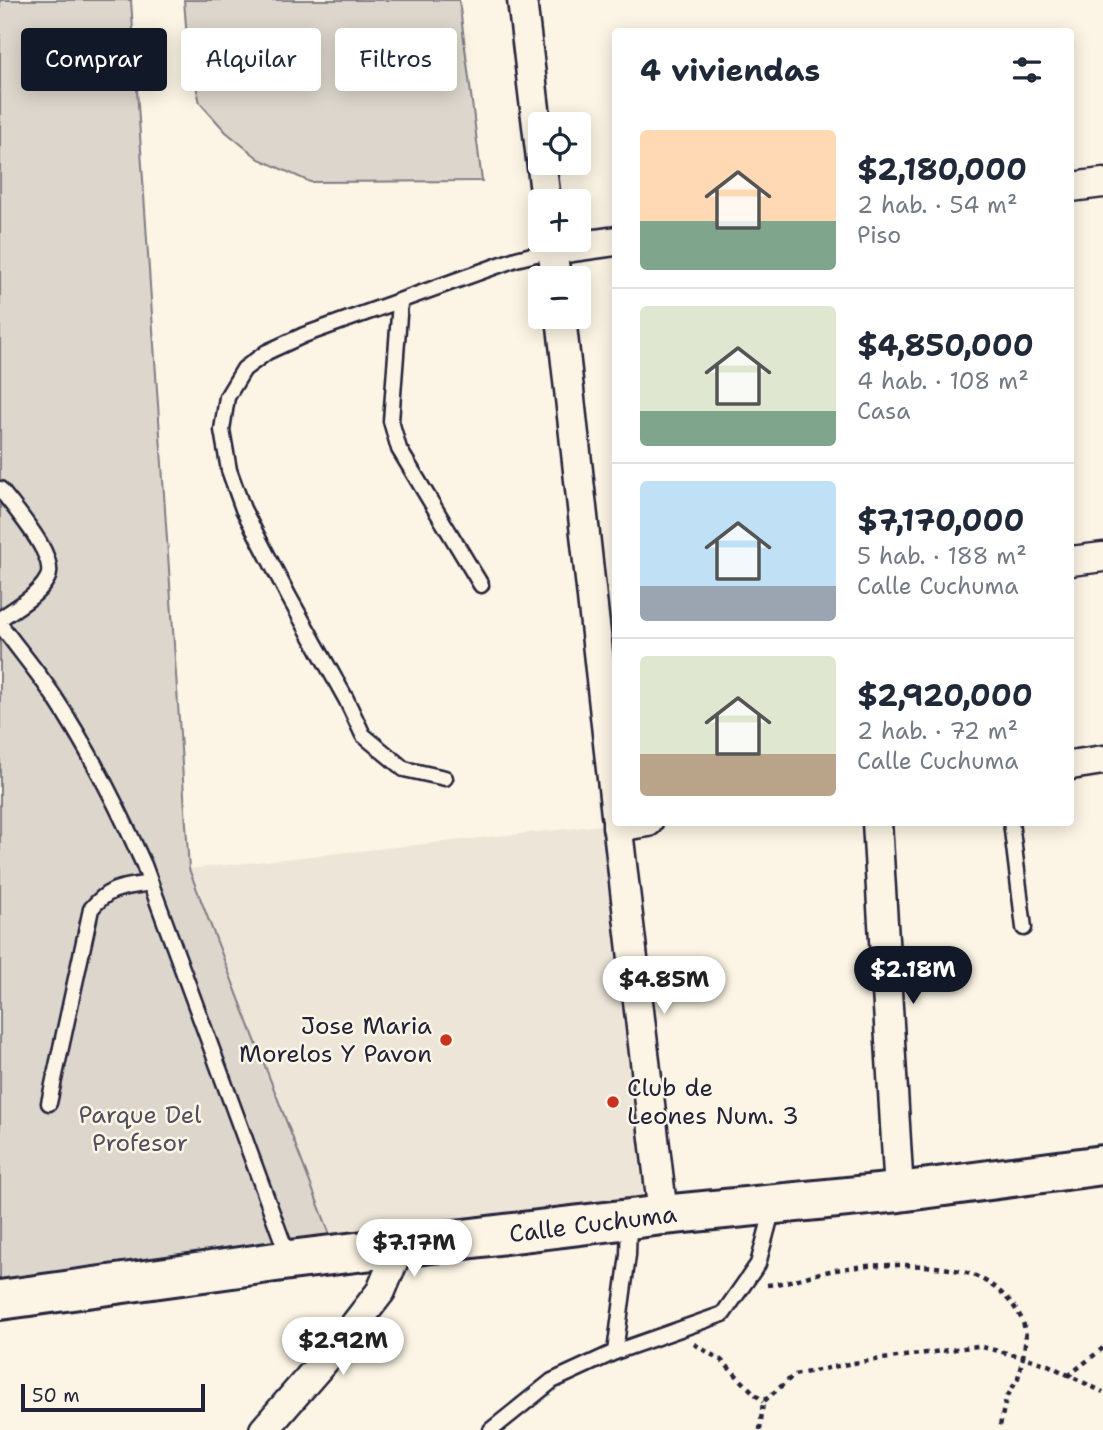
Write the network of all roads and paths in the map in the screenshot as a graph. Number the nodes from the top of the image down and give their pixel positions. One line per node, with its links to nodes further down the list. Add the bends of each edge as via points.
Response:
1 (522, 0): 4 (street)
2 (1103, 183): 3 (street)
3 (1074, 187)
4 (545, 189)
5 (612, 241): 6 (street)
6 (591, 243)
7 (534, 252): 8 (lane)
8 (400, 302): 13 (lane, via 391,421 398,449); 19 (lane, via 267,352 244,369 227,397 222,430 229,470 243,509 363,735 404,769)
9 (563, 329): 15 (street)
10 (0, 489): 14 (lane, via 44,550 50,573)
11 (1103, 557): 12 (street)
12 (1074, 561)
13 (481, 585)
14 (0, 621): 23 (lane, via 83,743 116,803)
15 (605, 624): 16 (street)
16 (612, 739)
17 (1103, 760): 18 (street)
18 (1074, 765)
19 (445, 778)
20 (617, 826): 29 (street)
21 (877, 826): 27 (street)
22 (1011, 826): 24 (lane)
23 (150, 883): 25 (lane, via 102,895 91,909); 31 (lane)
24 (1024, 928)
25 (49, 1103)
26 (1103, 1165): 27 (street, Calle Cuchuma)
27 (899, 1192): 28 (street, Calle Cuchuma)
28 (774, 1205): 29 (street, Calle Cuchuma); 32 (lane, via 758,1264)
29 (646, 1218): 30 (street, Calle Cuchuma); 36 (lane, via 628,1255)
30 (399, 1248): 31 (street, Calle Cuchuma); 41 (street, via 381,1292)
31 (290, 1260): 33 (street, Calle Cuchuma)
32 (740, 1289): 34 (lane, via 723,1314); 37 (path, via 788,1283 831,1270 890,1264 971,1274 1015,1307 1025,1330)
33 (0, 1300)
34 (665, 1334): 36 (lane); 40 (path, via 721,1360)
35 (1103, 1348): 38 (path)
36 (615, 1352): 42 (lane, via 552,1381)
37 (1023, 1357): 38 (path); 40 (path, via 978,1346 853,1363 794,1375); 44 (path)
38 (1068, 1376): 39 (path)
39 (1103, 1392)
40 (763, 1402): 43 (path)
41 (264, 1430)
42 (491, 1430)
43 (760, 1430)
44 (999, 1430)

